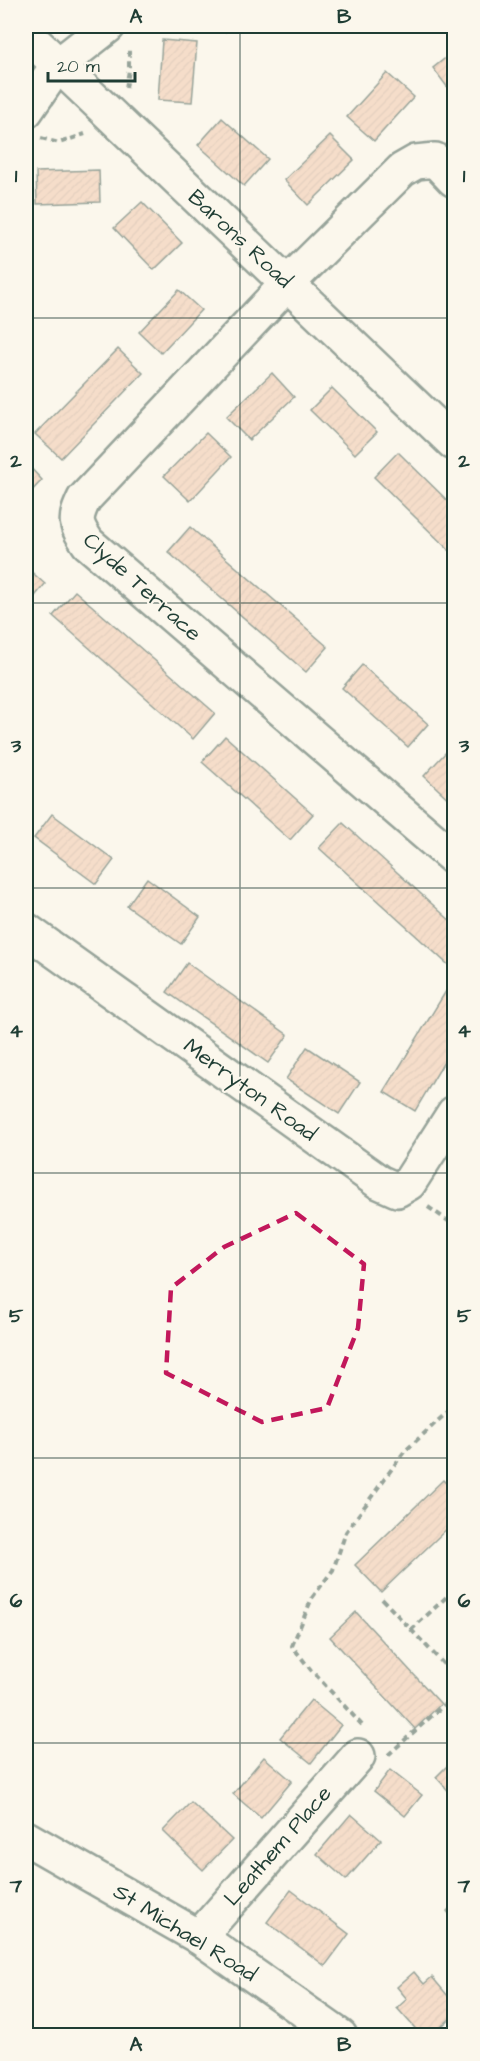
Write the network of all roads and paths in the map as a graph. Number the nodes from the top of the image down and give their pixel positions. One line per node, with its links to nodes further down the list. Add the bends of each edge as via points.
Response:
1 (108, 26): 3 (street)
2 (26, 34): 3 (street, Barons Road)
3 (57, 66): 4 (street); 6 (street, Barons Road)
4 (26, 111)
5 (454, 180): 6 (street, via 435,160 416,162 402,170)
6 (287, 284): 7 (street, Barons Road); 8 (street, Clyde Terrace, via 84,499 77,514 77,528 88,543)
7 (454, 443)
8 (454, 858)
9 (26, 930): 10 (street, Merryton Road, via 379,1182 397,1190 409,1183)
10 (454, 1113)
11 (454, 1406): 17 (path, via 404,1452 346,1532 333,1570 312,1598 292,1646)
12 (454, 1590): 14 (path)
13 (382, 1599): 14 (path)
14 (411, 1630): 15 (path)
15 (454, 1675)
16 (454, 1696): 17 (path)
17 (370, 1748): 19 (street, Leathem Place)
18 (26, 1838): 19 (street, St Michael Road)
19 (199, 1937): 20 (street, St Michael Road)
20 (340, 2036)

